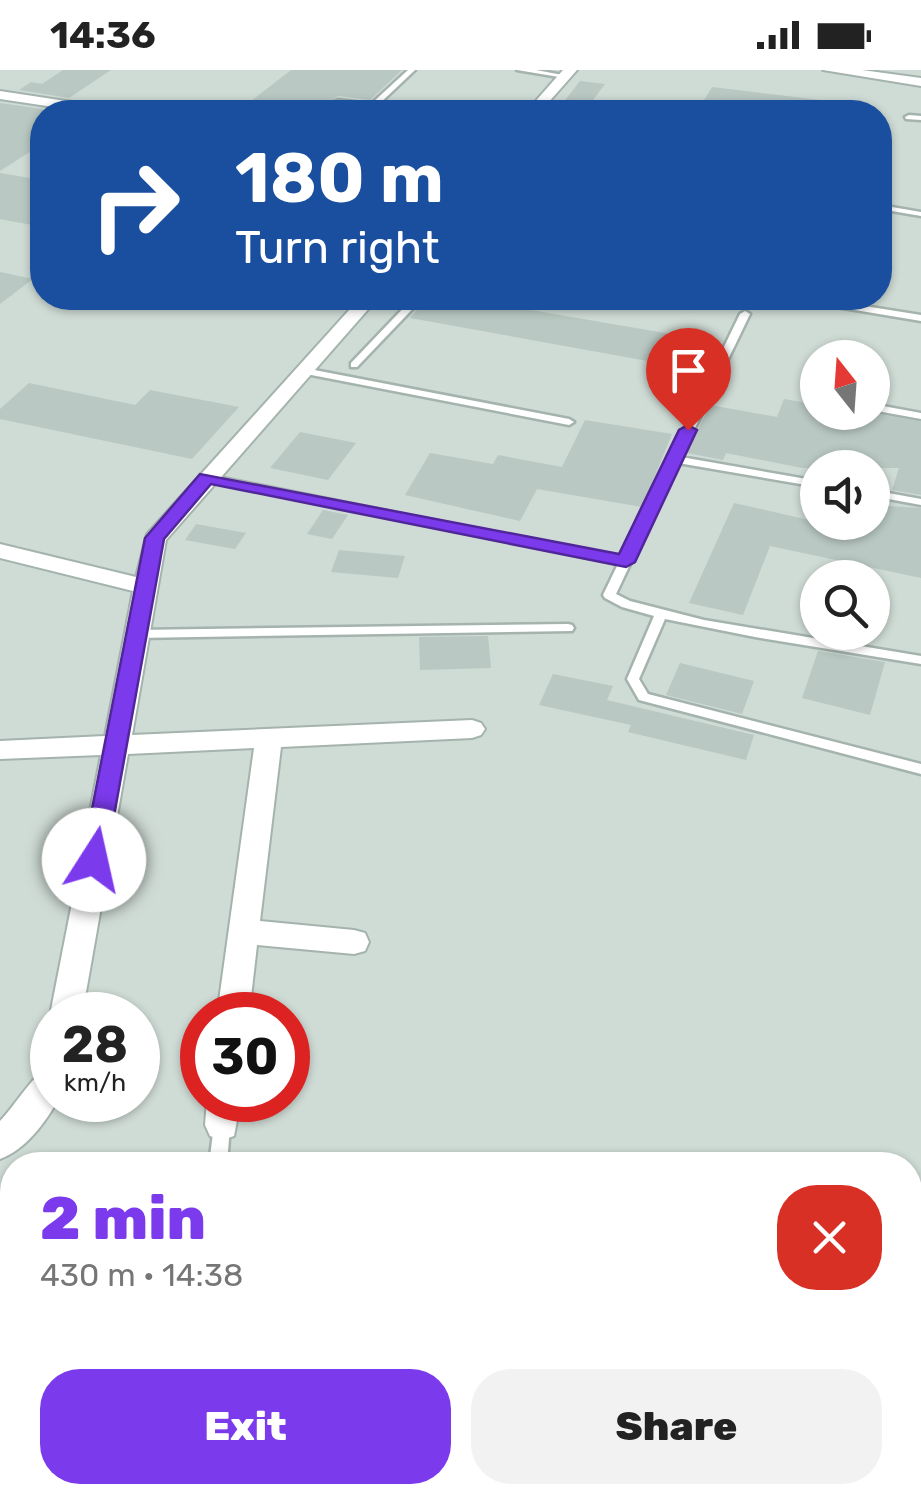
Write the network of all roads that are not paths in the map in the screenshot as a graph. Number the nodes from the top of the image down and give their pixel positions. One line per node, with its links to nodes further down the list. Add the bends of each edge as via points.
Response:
1 (412, 70): 8 (lane)
2 (520, 70): 4 (lane)
3 (830, 70): 5 (street)
4 (568, 73): 9 (street)
5 (921, 82)
6 (0, 95): 7 (street)
7 (33, 100)
8 (379, 100)
9 (543, 100)
10 (909, 117): 11 (lane)
11 (921, 118)
12 (892, 210): 13 (lane)
13 (921, 214)
14 (358, 310): 20 (street)
15 (407, 310): 19 (lane)
16 (873, 310): 18 (lane)
17 (745, 314): 24 (lane)
18 (921, 318)
19 (354, 365)
20 (304, 371): 23 (lane); 25 (street)
21 (890, 410): 22 (lane)
22 (921, 416)
23 (570, 422)
24 (674, 459): 26 (lane); 30 (lane)
25 (207, 478): 30 (lane); 31 (street, via 155,538)
26 (800, 481)
27 (890, 496): 28 (lane)
28 (921, 502)
29 (0, 551): 31 (street)
30 (626, 562): 32 (lane, via 609,595)
31 (145, 586): 34 (street)
32 (661, 616): 35 (lane); 40 (lane, via 633,679 644,698)
33 (568, 628): 34 (lane)
34 (137, 634): 38 (street)
35 (921, 660)
36 (472, 729): 37 (street)
37 (270, 738): 38 (street); 41 (street)
38 (115, 744): 39 (street); 43 (street)
39 (0, 750)
40 (921, 769)
41 (242, 930): 42 (street); 44 (street)
42 (354, 942)
43 (70, 992)
44 (235, 992)
45 (30, 1114): 47 (street)
46 (222, 1122): 48 (lane)
47 (0, 1144)
48 (219, 1152)

